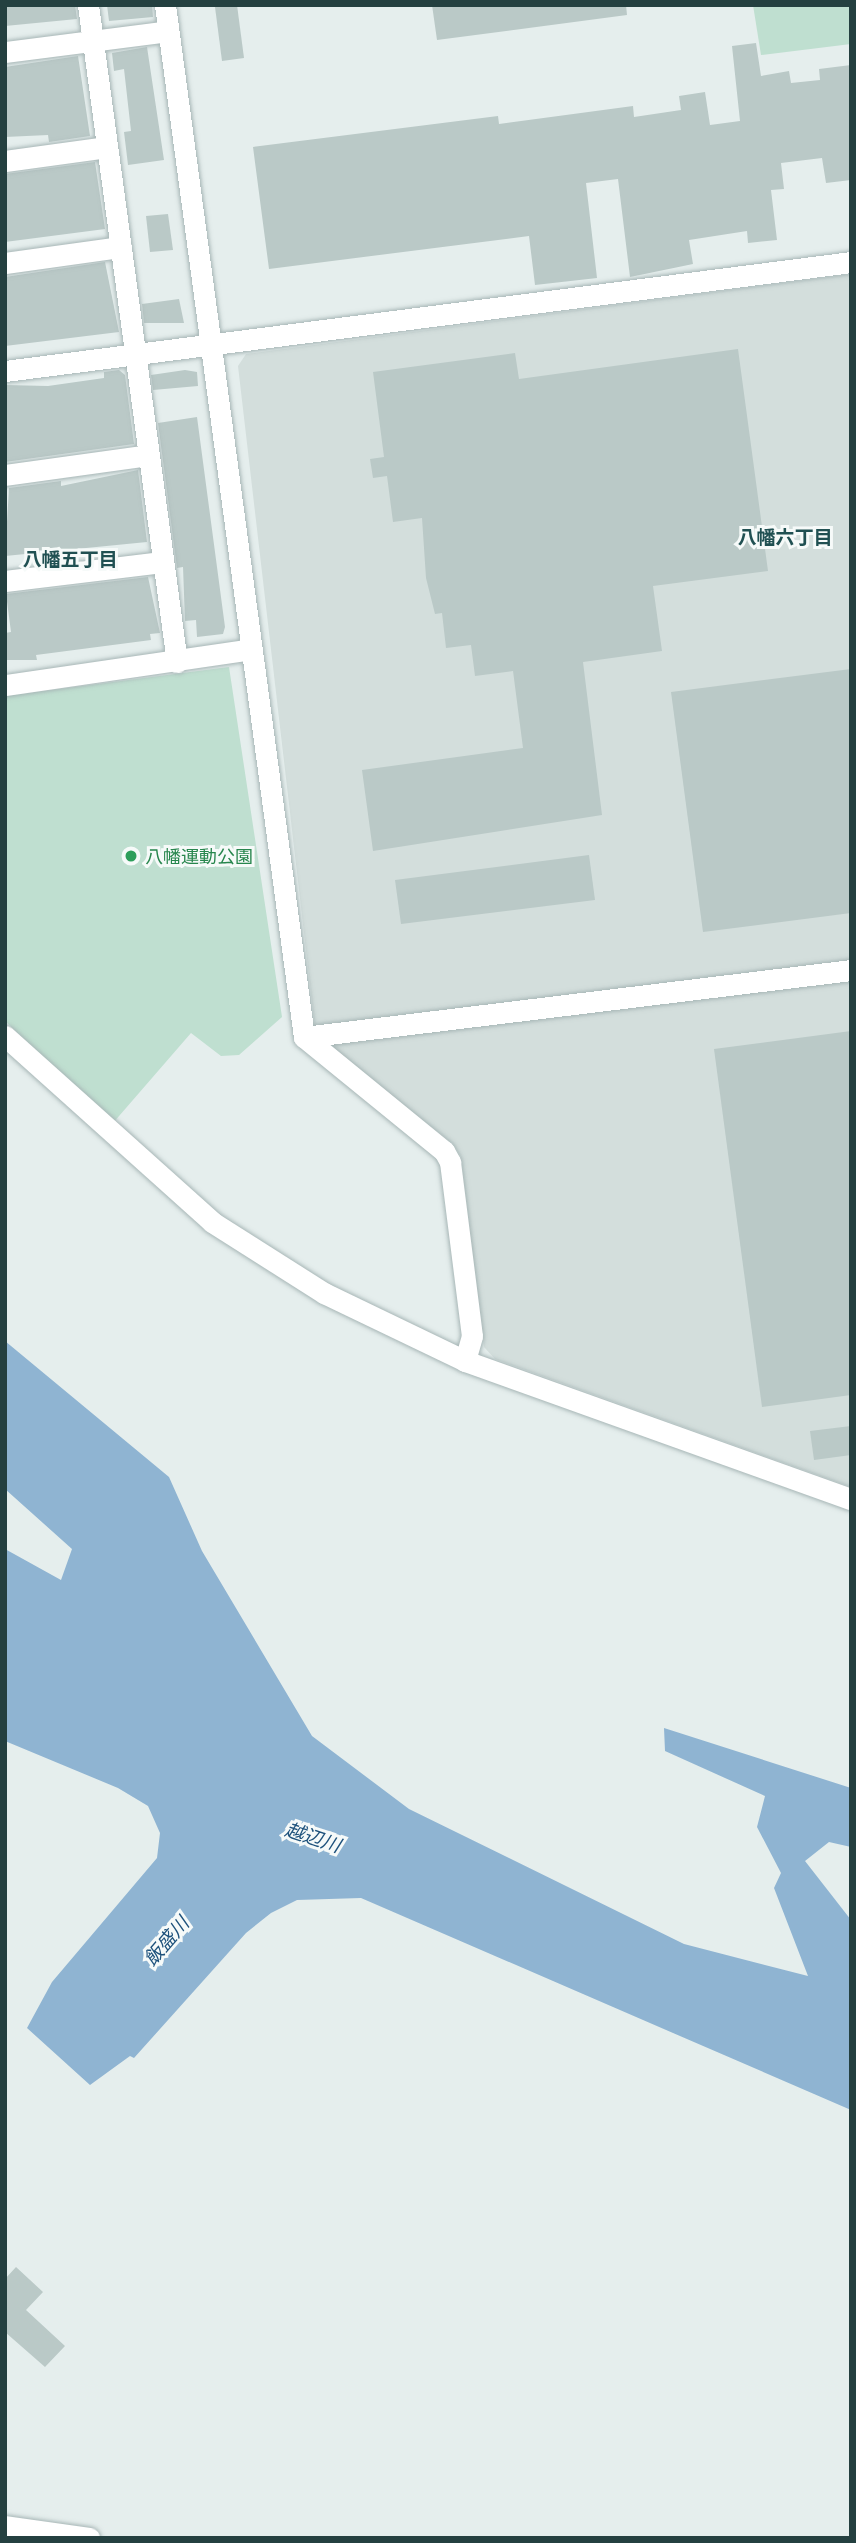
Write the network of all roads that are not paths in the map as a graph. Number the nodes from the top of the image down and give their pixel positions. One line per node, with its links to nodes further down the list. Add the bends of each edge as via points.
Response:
1 (88, 5): 4 (street)
2 (165, 5): 3 (street)
3 (168, 32): 4 (street); 11 (street)
4 (92, 41): 5 (street); 6 (street)
5 (5, 51)
6 (107, 147): 7 (street); 8 (street)
7 (5, 161)
8 (121, 247): 10 (street); 12 (street)
9 (851, 262): 11 (street)
10 (5, 263)
11 (212, 345): 12 (street); 18 (street)
12 (135, 353): 13 (street); 14 (street)
13 (5, 371)
14 (149, 455): 15 (street); 16 (street)
15 (5, 475)
16 (162, 562): 17 (street); 19 (street)
17 (5, 581)
18 (251, 649): 19 (street); 23 (street)
19 (177, 662): 20 (street)
20 (5, 685)
21 (851, 970): 23 (street)
22 (5, 1036): 24 (street, via 212,1222 324,1293)
23 (304, 1037): 24 (street, via 444,1150 450,1162 472,1336)
24 (465, 1361): 25 (street)
25 (851, 1499)
26 (5, 2526): 27 (street)
27 (89, 2538)

